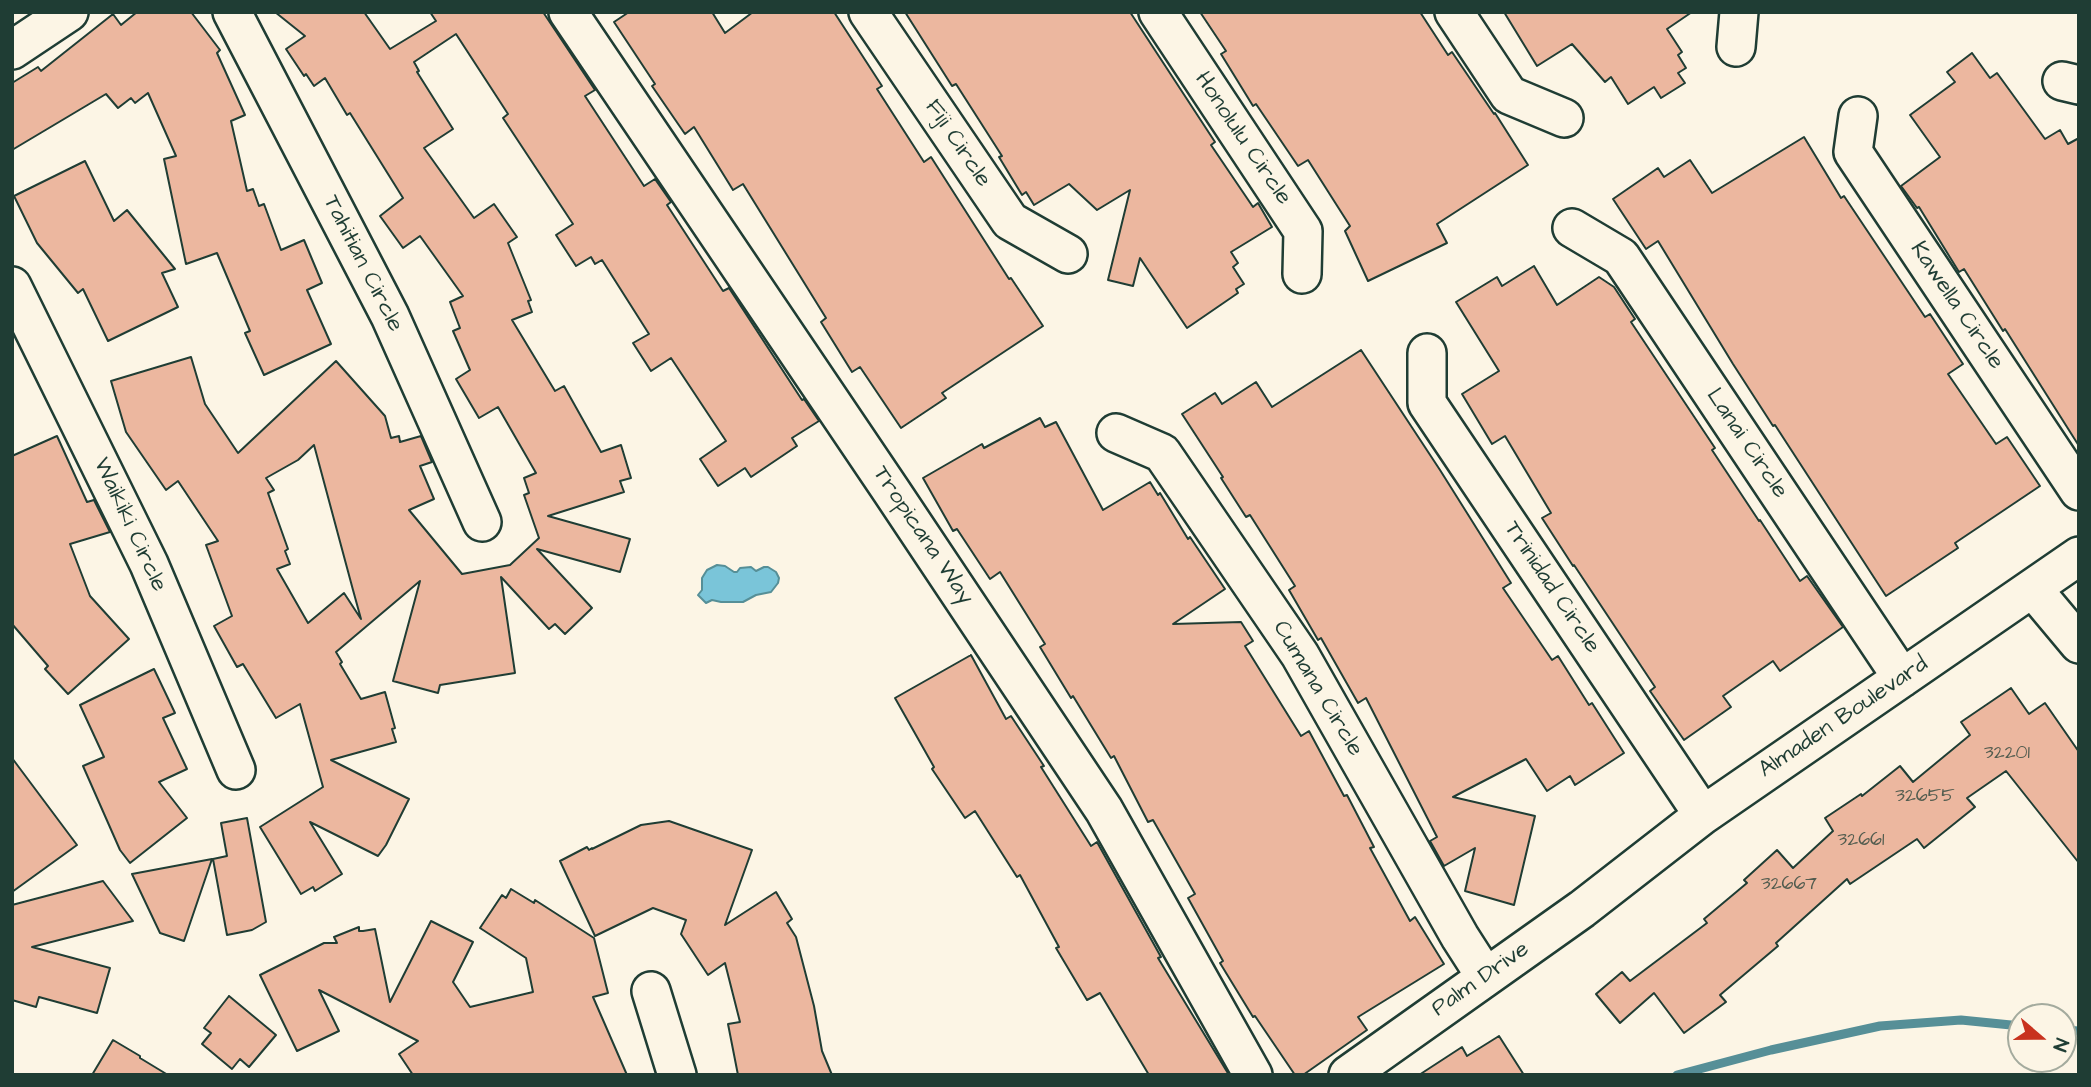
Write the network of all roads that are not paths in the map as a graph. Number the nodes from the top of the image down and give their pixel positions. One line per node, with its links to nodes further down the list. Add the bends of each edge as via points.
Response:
1 (69, 12): 7 (street)
2 (232, 12): 17 (street, Tahitian Circle, via 390,316)
3 (568, 12): 28 (street, Tropicana Way, via 1104,810)
4 (868, 12): 11 (street, Fiji Circle, via 1010,221)
5 (1158, 12): 12 (street, Honolulu Circle, via 1303,231)
6 (1454, 12): 9 (street, via 1509,95)
7 (12, 50)
8 (1858, 116): 16 (street, Kawella Circle, via 1853,152)
9 (1564, 118)
10 (1572, 228): 21 (street, Lanai Circle, via 1620,257)
11 (1068, 254)
12 (1302, 274)
13 (12, 286): 22 (street, Waikiki Circle, via 149,564)
14 (1427, 353): 23 (street, Trinidad Circle, via 1427,403)
15 (1116, 433): 25 (street, Cumana Circle, via 1162,453 1292,644)
16 (2079, 491)
17 (482, 522)
18 (2079, 556): 19 (street, Almaden Boulevard)
19 (2033, 589): 20 (street); 21 (street, Almaden Boulevard)
20 (2079, 645)
21 (1902, 678): 23 (street, Almaden Boulevard)
22 (236, 770)
23 (1703, 815): 24 (street, Almaden Boulevard)
24 (1613, 886): 25 (street, Palm Drive)
25 (1485, 976): 29 (street, Palm Drive)
26 (651, 991): 27 (street)
27 (677, 1075)
28 (1253, 1075)
29 (1348, 1075)

